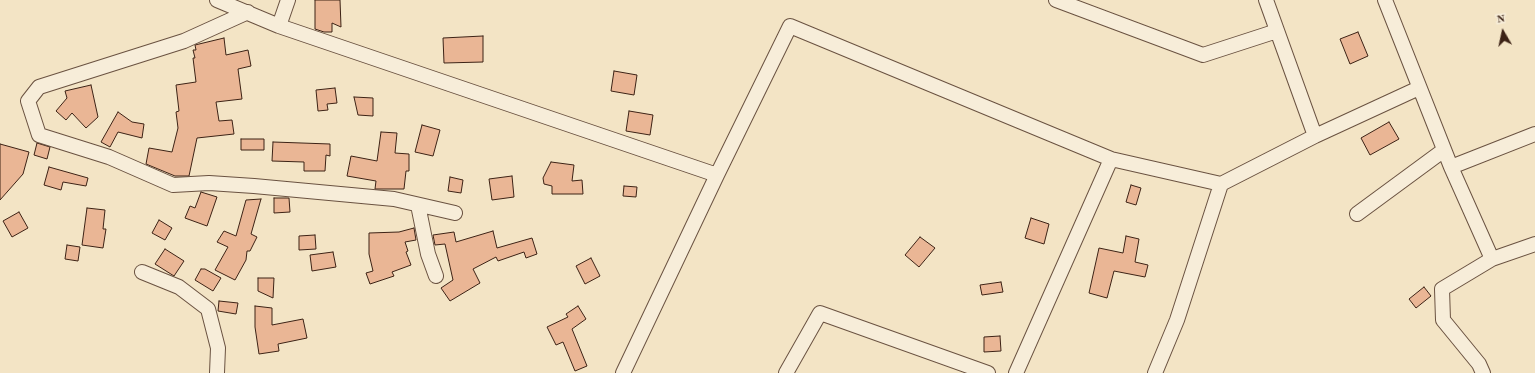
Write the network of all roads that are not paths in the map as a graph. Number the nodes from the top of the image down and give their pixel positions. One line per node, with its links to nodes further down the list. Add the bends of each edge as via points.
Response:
1 (217, 0): 6 (street)
2 (288, 0): 7 (street)
3 (1056, 0): 8 (street, via 1203,55)
4 (1266, 0): 8 (street)
5 (1385, 0): 9 (street)
6 (248, 12): 7 (street); 17 (street, via 184,41 39,87 28,101 39,135 109,157 173,185 209,183 254,186 394,199)
7 (279, 26): 15 (street)
8 (1277, 31): 11 (street)
9 (1419, 88): 11 (street); 12 (street)
10 (1535, 134): 14 (street)
11 (1315, 136): 16 (street)
12 (1444, 150): 14 (street); 19 (street)
13 (1111, 159): 15 (street, via 790,26); 16 (street); 28 (street)
14 (1451, 167): 21 (street)
15 (717, 175): 25 (street)
16 (1221, 184): 29 (street, via 1177,320)
17 (418, 204): 18 (street); 23 (street, via 428,254)
18 (456, 213)
19 (1357, 214)
20 (1535, 244): 21 (street)
21 (1492, 259): 30 (street, via 1442,289 1443,320 1479,364)
22 (142, 272): 24 (street, via 179,287 208,309 218,348)
23 (436, 276)
24 (217, 373)
25 (623, 373)
26 (786, 373): 27 (street, via 820,313)
27 (988, 373)
28 (1016, 373)
29 (1155, 373)
30 (1483, 373)

